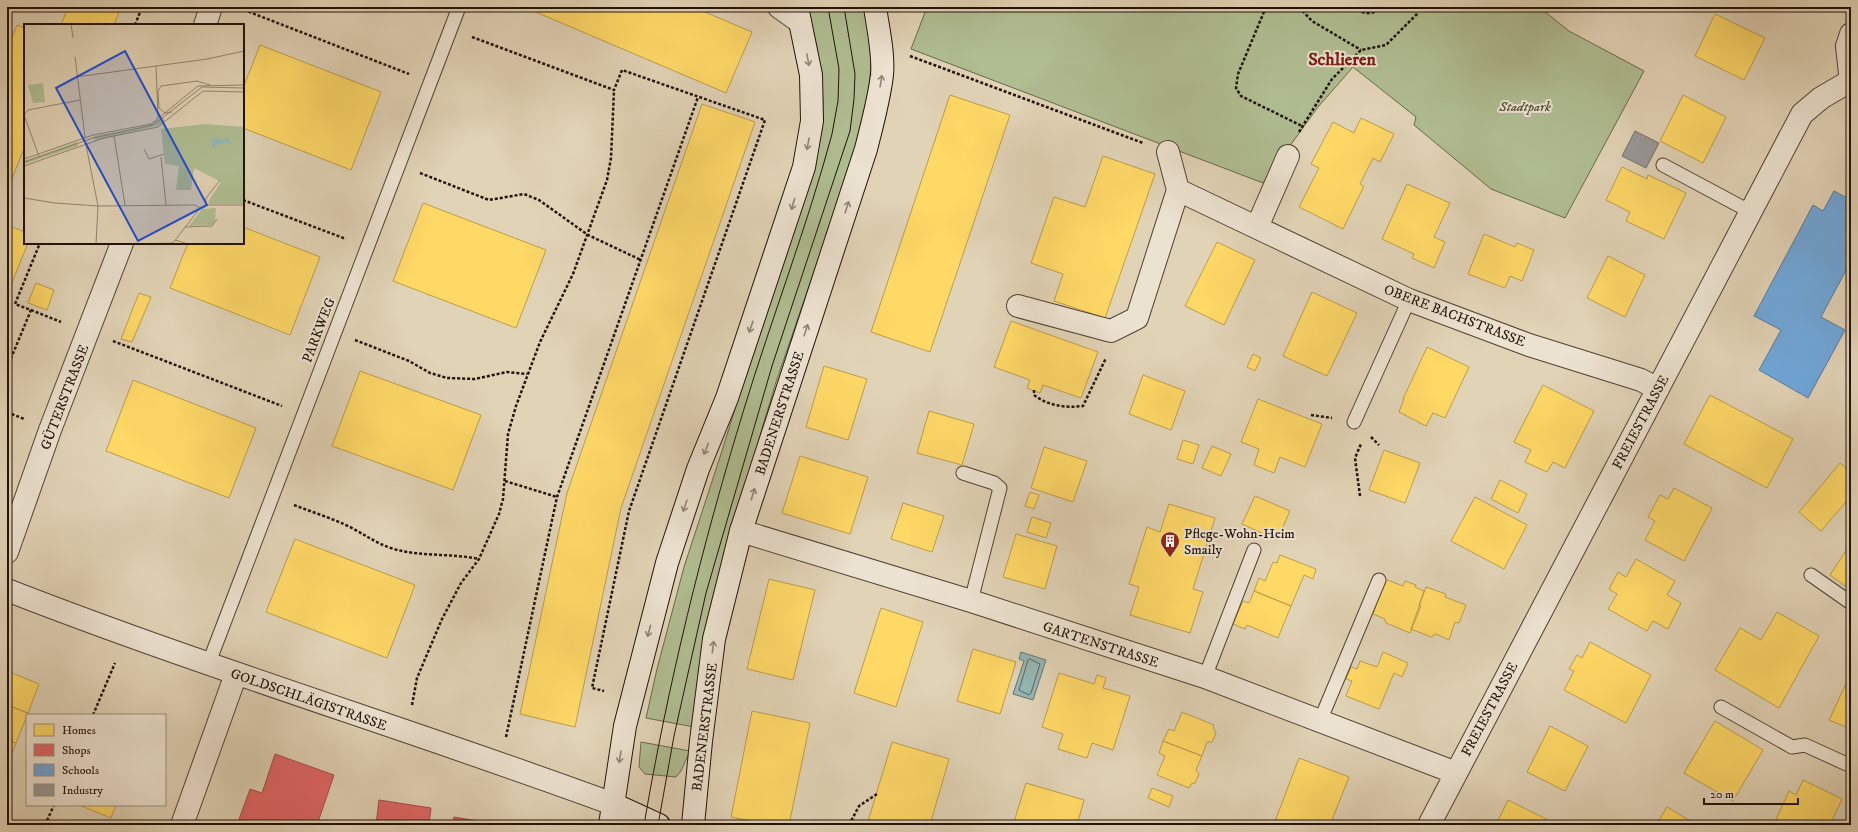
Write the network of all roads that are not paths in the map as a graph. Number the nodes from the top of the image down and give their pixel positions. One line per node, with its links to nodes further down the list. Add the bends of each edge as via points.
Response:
1 (211, 7): 6 (street)
2 (459, 7): 29 (lane, PARKWEG)
3 (779, 7): 5 (street)
4 (875, 7): 21 (street, BADENERSTRASSE, one-way to 4, via 866,149 882,74)
5 (798, 15): 36 (street, one-way to 36, via 811,75 812,121 804,167 727,398 698,469 667,563 627,719)
6 (204, 24)
7 (1851, 34): 8 (street, FREIESTRASSE, via 1847,46)
8 (1851, 82): 13 (street, FREIESTRASSE, via 1821,98 1802,114)
9 (1168, 152): 12 (street)
10 (1288, 156): 14 (street)
11 (1663, 165): 13 (lane)
12 (1178, 190): 14 (street, OBERE BACHSTRASSE); 17 (street, via 1138,318 1111,331)
13 (1751, 212): 18 (street, FREIESTRASSE)
14 (1257, 227): 16 (street, OBERE BACHSTRASSE)
15 (122, 244): 23 (street, GÜTERSTRASSE, via 50,430)
16 (1409, 300): 18 (street, OBERE BACHSTRASSE, via 1523,342 1641,380); 19 (lane)
17 (1018, 306)
18 (1658, 389): 35 (street, FREIESTRASSE)
19 (1354, 422)
20 (963, 473): 27 (lane, via 994,483 1000,488)
21 (741, 531): 27 (street, GARTENSTRASSE); 39 (street, BADENERSTRASSE, one-way to 21, via 714,639)
22 (1254, 550): 31 (lane)
23 (7, 552)
24 (1811, 575): 28 (lane)
25 (1379, 580): 33 (lane)
26 (7, 590): 29 (street, GOLDSCHLÄGISTRASSE)
27 (971, 601): 31 (street, GARTENSTRASSE)
28 (1851, 603)
29 (208, 665): 30 (street, GOLDSCHLÄGISTRASSE)
30 (236, 674): 36 (street, GOLDSCHLÄGISTRASSE); 37 (street)
31 (1205, 677): 33 (street, GARTENSTRASSE)
32 (1721, 707): 34 (lane, via 1792,747 1805,745)
33 (1320, 721): 35 (street, GARTENSTRASSE)
34 (1851, 766)
35 (1456, 773): 40 (street, FREIESTRASSE)
36 (611, 815): 38 (street, GOLDSCHLÄGISTRASSE)
37 (182, 825)
38 (659, 825)
39 (693, 825)
40 (1429, 825)

